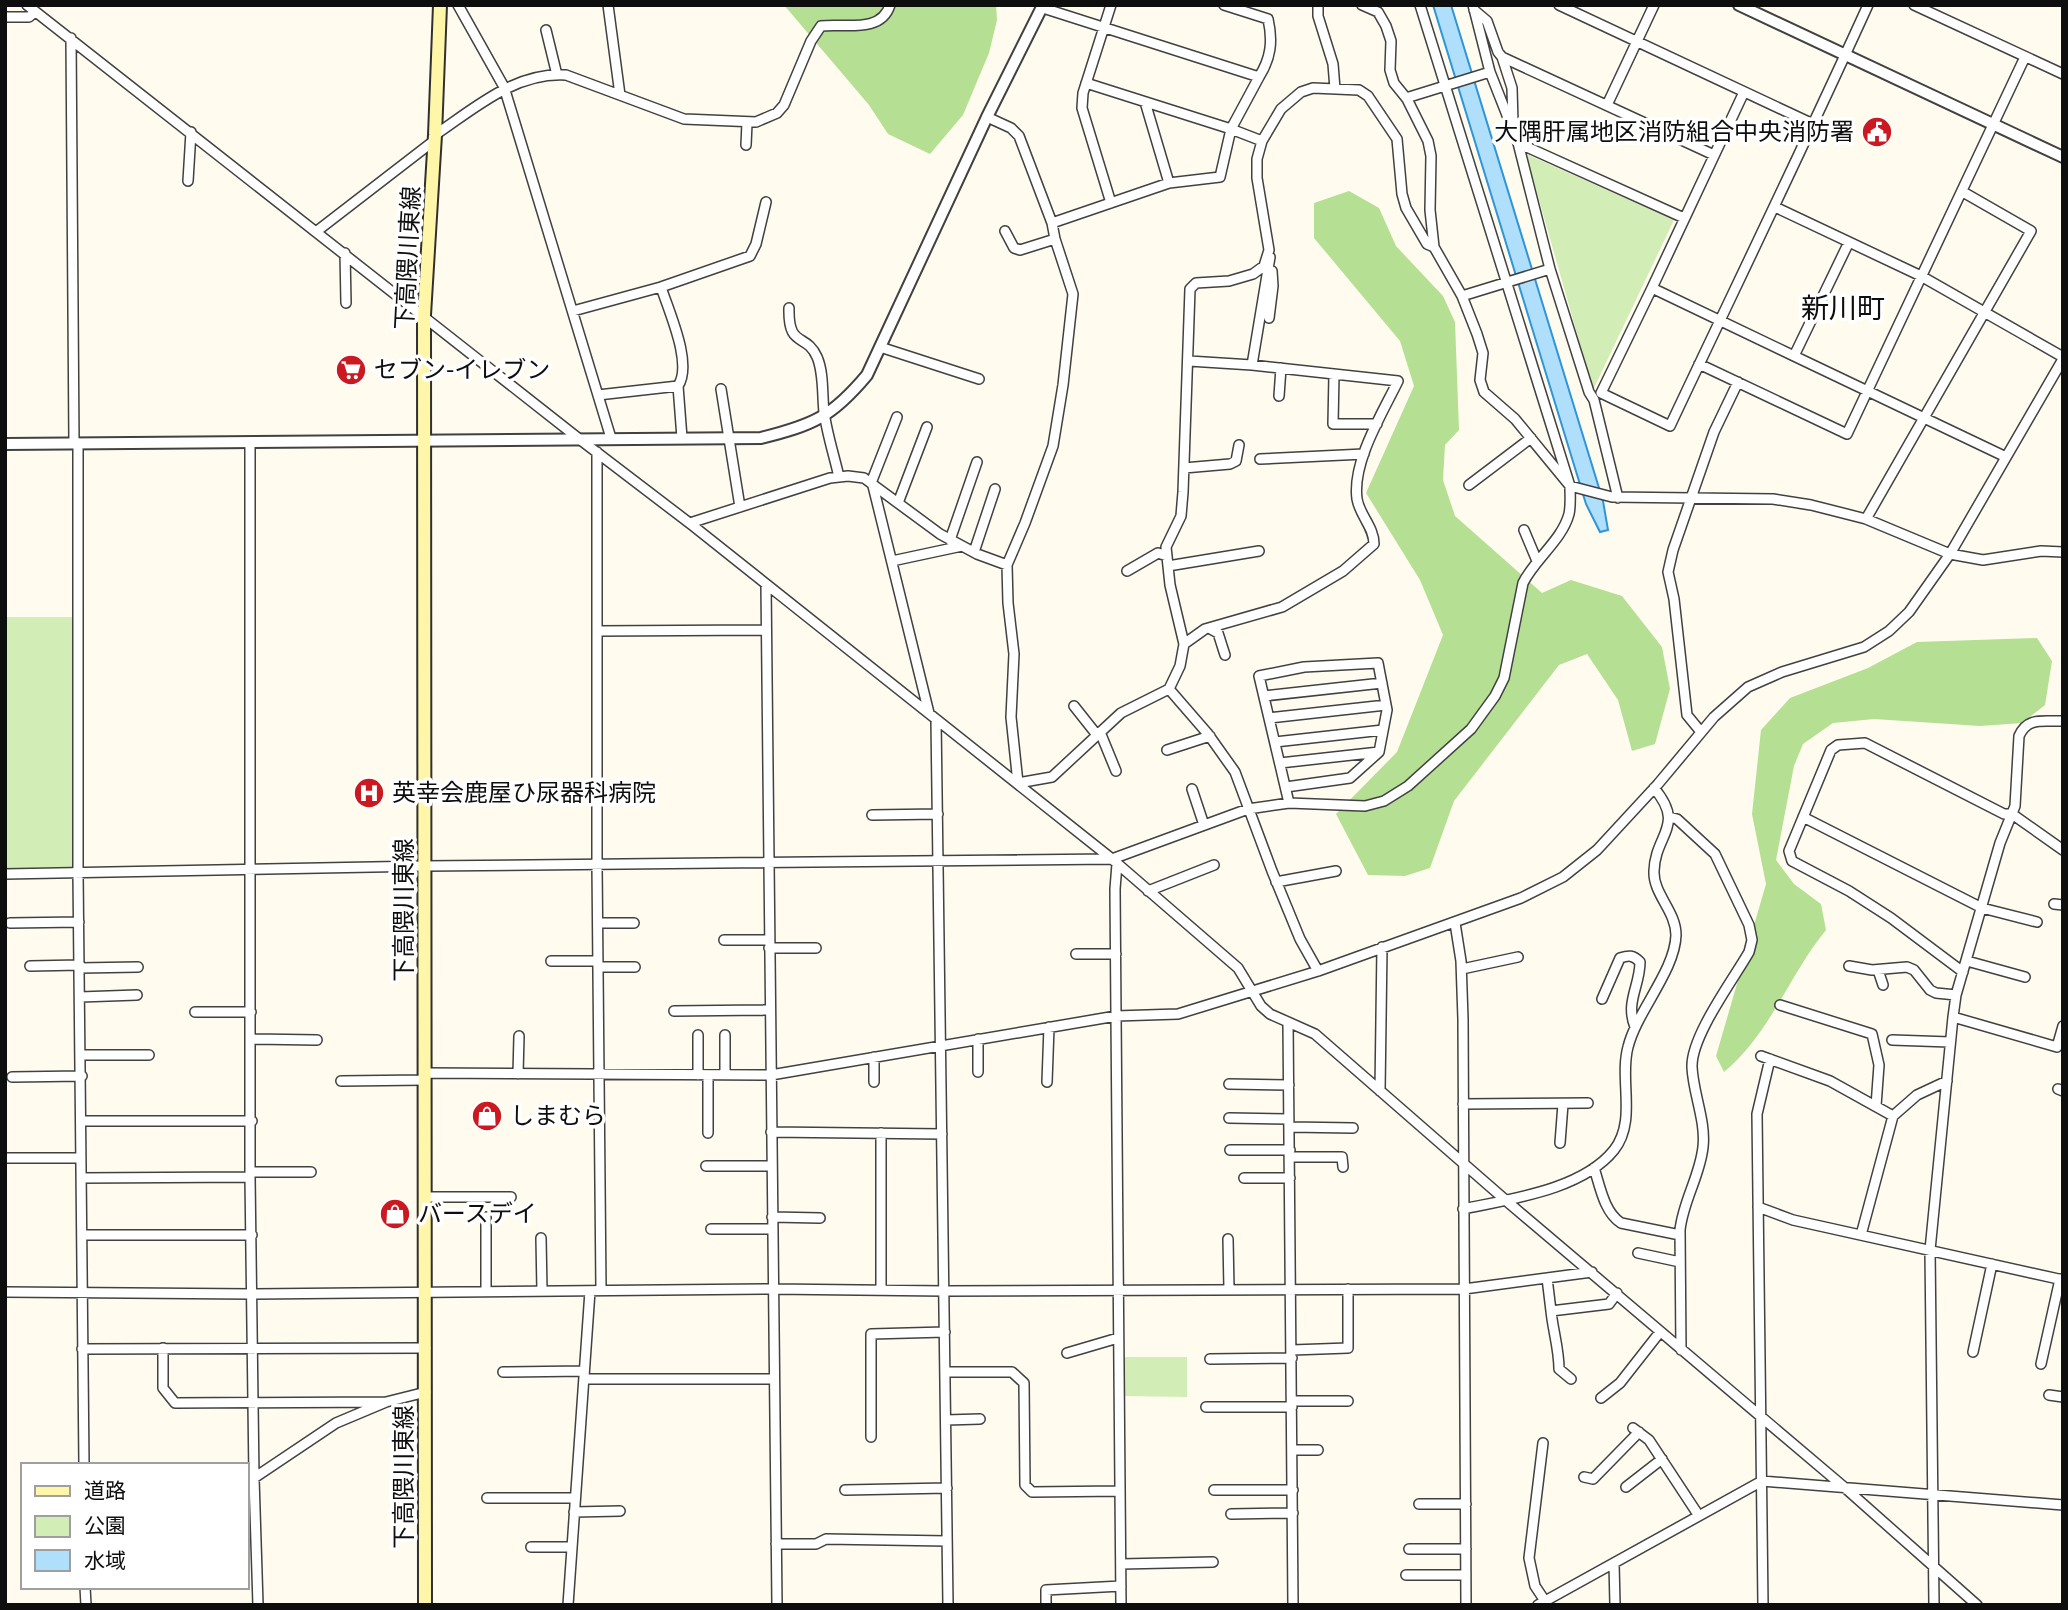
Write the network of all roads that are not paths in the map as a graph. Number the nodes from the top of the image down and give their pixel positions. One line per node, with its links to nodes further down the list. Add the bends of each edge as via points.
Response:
1 (27, 5): 19 (street)
2 (440, 5): 48 (main road, 下高隈川東線)
3 (458, 5): 34 (street)
4 (608, 5): 37 (street)
5 (890, 5): 42 (street, via 888,14 869,25 821,26 810,41 784,105 777,113)
6 (1111, 5): 21 (street)
7 (1224, 5): 31 (street, via 1268,19 1270,52)
8 (1318, 5): 35 (street)
9 (1362, 5): 18 (street)
10 (1420, 5): 33 (street)
11 (1559, 5): 24 (street)
12 (1654, 5): 24 (street)
13 (1739, 5): 25 (street)
14 (1868, 5): 25 (street)
15 (1914, 5): 27 (street)
16 (1043, 7): 21 (street); 41 (street)
17 (1473, 8): 26 (street, via 1487,21); 28 (street)
18 (1380, 9): 38 (street, via 1391,41 1390,70)
19 (35, 12): 20 (street, via 29,17); 23 (street)
20 (5, 17)
21 (1104, 28): 31 (street); 32 (street)
22 (546, 30): 30 (street)
23 (71, 38): 47 (street); 111 (street)
24 (1636, 43): 36 (street); 40 (street)
25 (1845, 55): 43 (street); 44 (street)
26 (1502, 57): 40 (street); 46 (street, via 1512,88)
27 (2025, 57): 29 (street); 44 (street)
28 (1485, 73): 33 (street); 46 (street)
29 (2063, 74)
30 (557, 75): 34 (street); 37 (street)
31 (1259, 77): 45 (street)
32 (1086, 83): 39 (street); 58 (street, via 1082,108)
33 (1447, 85): 38 (street); 72 (street)
34 (504, 88): 48 (street); 78 (street)
35 (1335, 89): 49 (street, via 1301,92 1281,109); 66 (street, via 1359,90 1368,96 1397,139 1406,208 1427,244)
36 (1744, 92): 43 (street); 52 (street)
37 (620, 95): 42 (street, via 684,119)
38 (1406, 98): 66 (street, via 1431,156)
39 (1146, 103): 45 (street); 55 (street)
40 (1607, 105): 52 (street)
41 (987, 117): 61 (street, via 1019,136); 83 (street)
42 (747, 123): 51 (street)
43 (1813, 124): 59 (street)
44 (1993, 125): 53 (street); 56 (street)
45 (1231, 129): 49 (street); 55 (street, via 1220,177)
46 (1513, 129): 50 (street)
47 (191, 132): 54 (street); 63 (street)
48 (435, 138): 63 (street); 80 (main road, 下高隈川東線)
49 (1262, 141): 67 (street, via 1257,178)
50 (1518, 143): 60 (street); 70 (street)
51 (746, 145)
52 (1714, 155): 60 (street)
53 (2063, 157)
54 (188, 181)
55 (1168, 183): 58 (street)
56 (1963, 192): 71 (street); 79 (street, via 2031,231)
57 (766, 202): 73 (street, via 750,256)
58 (1111, 203): 61 (street)
59 (1775, 207): 65 (street); 82 (street)
60 (1684, 218): 74 (street)
61 (1052, 223): 64 (street)
62 (1005, 230): 64 (street, via 1014,248 1020,250)
63 (317, 231): 68 (street)
64 (1055, 239): 141 (street, via 1073,294 1063,386 1053,446)
65 (1849, 242): 71 (street); 84 (street)
66 (1434, 247): 75 (street)
67 (1269, 250): 69 (street); 86 (street, via 1264,266 1253,274 1220,283 1196,283 1190,289)
68 (345, 253): 76 (street); 80 (street)
69 (1270, 264): 81 (street); 88 (street)
70 (1550, 269): 72 (street); 98 (street, via 1589,392)
71 (1922, 276): 79 (street); 95 (street)
72 (1508, 281): 75 (street); 123 (street)
73 (661, 287): 78 (street); 93 (street, via 684,361)
74 (1651, 288): 82 (street); 98 (street)
75 (1462, 296): 108 (street, via 1483,353 1480,380 1484,392)
76 (346, 303)
77 (789, 308): 99 (street, via 791,332 818,360)
78 (573, 311): 96 (street)
79 (1985, 312): 85 (street); 101 (street)
80 (424, 315): 104 (street); 109 (main road, 下高隈川東線)
81 (1269, 318)
82 (1720, 321): 84 (street); 87 (street)
83 (880, 347): 91 (street); 99 (street, via 867,375)
84 (1794, 356): 95 (street)
85 (2063, 358): 116 (street)
86 (1189, 361): 88 (street); 119 (street)
87 (1699, 364): 92 (street); 98 (street, via 1670,426)
88 (1252, 365): 89 (street)
89 (1281, 368): 90 (street); 97 (street)
90 (1334, 374): 102 (street, via 1333,424); 102 (street, via 1398,382)
91 (979, 379)
92 (1738, 382): 95 (street, via 1847,434); 126 (street)
93 (678, 386): 96 (street); 106 (street)
94 (721, 390): 107 (street)
95 (1868, 392): 101 (street)
96 (598, 395): 105 (street)
97 (1279, 396)
98 (1597, 397): 125 (street)
99 (825, 416): 107 (street, via 799,429 761,438); 120 (street)
100 (897, 417): 121 (street)
101 (1924, 418): 116 (street); 129 (street)
102 (1377, 424): 115 (street)
103 (927, 427): 127 (street)
104 (578, 438): 105 (street); 109 (street); 114 (street)
105 (611, 438): 106 (street)
106 (682, 438): 107 (street)
107 (729, 438): 128 (street)
108 (1531, 438): 122 (street); 123 (street)
109 (424, 440): 110 (street); 184 (main road, 下高隈川東線)
110 (250, 442): 111 (street); 185 (street)
111 (76, 443): 112 (street); 187 (street)
112 (5, 444)
113 (1239, 445): 119 (street, via 1236,461 1230,464)
114 (597, 452): 130 (street); 146 (street)
115 (1364, 454): 117 (street); 144 (street, via 1357,496 1374,544 1343,571 1282,607)
116 (2006, 457): 137 (street)
117 (1260, 459)
118 (977, 462): 132 (street)
119 (1184, 468): 139 (street, via 1181,516 1166,547)
120 (839, 477): 121 (street, via 864,478); 128 (street)
121 (872, 485): 127 (street); 138 (street)
122 (1469, 485)
123 (1574, 487): 125 (street); 140 (street, via 1564,526)
124 (995, 489): 135 (street)
125 (1615, 497): 126 (street)
126 (1690, 499): 129 (street, via 1773,499); 158 (street, via 1668,572 1687,715)
127 (898, 503): 132 (street)
128 (740, 507): 130 (street)
129 (1866, 519): 137 (street)
130 (690, 523): 143 (street)
131 (1524, 530): 140 (street)
132 (950, 540): 133 (street)
133 (962, 546): 135 (street); 138 (street)
134 (1259, 551): 139 (street)
135 (974, 552): 141 (street)
136 (2063, 552): 137 (street, via 1983,559)
137 (1950, 554): 158 (street, via 1909,612 1889,631 1864,647 1748,687)
138 (892, 561): 154 (street)
139 (1168, 561): 142 (street, via 1158,553); 147 (street)
140 (1536, 561): 170 (street, via 1518,601 1504,678 1471,729 1408,786 1384,801 1365,806)
141 (1007, 565): 166 (street, via 1014,654 1011,717)
142 (1128, 570)
143 (766, 584): 145 (street); 154 (street)
144 (1209, 628): 147 (street); 148 (street, via 1218,633)
145 (766, 630): 146 (street); 181 (street)
146 (597, 631): 182 (street)
147 (1184, 644): 150 (street)
148 (1225, 655)
149 (1382, 683): 151 (street); 151 (street, via 1378,663 1304,667 1259,676); 152 (street)
150 (1169, 689): 159 (street, via 1121,713); 160 (street)
151 (1264, 696): 155 (street)
152 (1386, 705): 155 (street); 157 (street)
153 (1074, 706): 159 (street)
154 (932, 716): 166 (street); 172 (street)
155 (1269, 718): 161 (street)
156 (2063, 721): 173 (street, via 2036,720 2023,727)
157 (1384, 730): 161 (street); 163 (street)
158 (1701, 732): 168 (street)
159 (1099, 733): 165 (street); 166 (street, via 1052,777)
160 (1210, 736): 162 (street); 171 (street, via 1235,772)
161 (1275, 741): 164 (street)
162 (1167, 750)
163 (1379, 752): 164 (street); 167 (street, via 1350,778)
164 (1280, 763): 167 (street)
165 (1115, 771)
166 (1018, 783): 180 (street)
167 (1286, 786): 170 (street)
168 (1654, 788): 175 (street, via 1665,801); 193 (street, via 1597,850 1563,877)
169 (1192, 789): 177 (street)
170 (1289, 803): 171 (street)
171 (1248, 809): 177 (street); 189 (street)
172 (938, 814): 174 (street); 179 (street)
173 (2012, 814): 176 (street, via 1865,743 1831,750); 178 (street); 191 (street)
174 (872, 815)
175 (1669, 817): 234 (street, via 1654,881 1673,918 1673,955); 304 (street, via 1715,854 1752,940 1693,1053 1704,1143)
176 (1803, 817): 191 (street); 216 (street, via 1789,851 1792,861 1891,918)
177 (1204, 825): 180 (street)
178 (2063, 850)
179 (939, 859): 180 (street); 181 (street); 243 (street)
180 (1115, 862): 190 (street); 203 (street)
181 (768, 863): 182 (street); 199 (street)
182 (597, 865): 184 (street); 196 (street)
183 (1214, 865): 190 (street)
184 (425, 866): 185 (street); 255 (main road, 下高隈川東線)
185 (251, 870): 187 (street); 228 (street)
186 (1336, 870): 189 (street)
187 (78, 872): 188 (street); 192 (street)
188 (5, 874)
189 (1276, 882): 215 (street)
190 (1148, 891): 219 (street, via 1238,968)
191 (1982, 908): 194 (street); 206 (street)
192 (79, 922): 195 (street); 209 (street)
193 (1455, 922): 200 (street); 213 (street)
194 (2037, 922)
195 (10, 923)
196 (598, 923): 197 (street); 207 (street)
197 (634, 923)
198 (724, 940): 199 (street)
199 (769, 944): 201 (street); 225 (street)
200 (1382, 947): 215 (street); 262 (street)
201 (816, 948)
202 (1076, 954): 203 (street)
203 (1116, 954): 229 (street)
204 (1518, 957): 213 (street)
205 (551, 961): 207 (street)
206 (1967, 961): 216 (street); 217 (street)
207 (598, 964): 212 (street); 249 (street)
208 (30, 966): 209 (street)
209 (80, 966): 211 (street); 222 (street)
210 (1849, 966): 214 (street)
211 (138, 967)
212 (635, 967)
213 (1462, 970): 263 (street)
214 (1878, 970): 218 (street); 221 (street, via 1907,967 1930,990)
215 (1318, 971): 219 (street)
216 (1964, 972): 221 (street)
217 (2025, 977)
218 (1883, 985)
219 (1253, 990): 229 (street, via 1178,1014); 231 (street, via 1261,1006)
220 (137, 995): 222 (street)
221 (1956, 995): 230 (street)
222 (80, 997): 244 (street)
223 (1602, 999): 234 (street, via 1620,958 1640,961 1630,1015)
224 (1780, 1005): 266 (street, via 1872,1034 1879,1065)
225 (770, 1010): 226 (street); 252 (street)
226 (674, 1011)
227 (195, 1012): 228 (street)
228 (251, 1012): 238 (street)
229 (1116, 1016): 233 (street); 322 (street)
230 (1953, 1017): 232 (street, via 2057,1047); 242 (street)
231 (1289, 1022): 261 (street); 262 (street, via 1315,1034)
232 (2063, 1026)
233 (1049, 1027): 239 (street); 259 (street)
234 (1635, 1027): 286 (street, via 1626,1050 1623,1134 1615,1149)
235 (698, 1035): 250 (street)
236 (725, 1035): 251 (street)
237 (519, 1036): 248 (street)
238 (251, 1039): 240 (street); 270 (street)
239 (978, 1039): 243 (street); 247 (street)
240 (317, 1040)
241 (1892, 1040): 242 (street)
242 (1950, 1042): 257 (street)
243 (941, 1045): 246 (street); 276 (street)
244 (81, 1055): 245 (street); 253 (street)
245 (149, 1055)
246 (874, 1057): 252 (street); 258 (street)
247 (978, 1072)
248 (519, 1074): 249 (street); 255 (street)
249 (599, 1075): 250 (street); 320 (street)
250 (703, 1075): 251 (street); 274 (street)
251 (724, 1075): 252 (street)
252 (771, 1075): 273 (street)
253 (82, 1076): 254 (street); 269 (street)
254 (12, 1077)
255 (425, 1077): 256 (street); 292 (main road, 下高隈川東線)
256 (341, 1081)
257 (1947, 1081): 267 (street, via 1917,1095); 308 (street)
258 (874, 1082)
259 (1047, 1082)
260 (1229, 1084): 261 (street)
261 (1289, 1085): 271 (street)
262 (1380, 1091): 282 (street)
263 (1463, 1104): 264 (street); 282 (street)
264 (1563, 1104): 265 (street); 277 (street)
265 (1588, 1104)
266 (1876, 1106): 267 (street); 295 (street, via 1830,1081 1766,1058 1757,1114)
267 (1893, 1116): 305 (street)
268 (1229, 1118): 271 (street)
269 (82, 1121): 270 (street); 281 (street)
270 (251, 1121): 288 (street)
271 (1290, 1123): 272 (street); 279 (street)
272 (1353, 1128)
273 (771, 1132): 275 (street); 284 (street)
274 (708, 1133)
275 (881, 1133): 276 (street); 321 (street)
276 (942, 1134): 327 (street)
277 (1560, 1143)
278 (1230, 1150): 279 (street)
279 (1290, 1154): 285 (street, via 1342,1157); 291 (street)
280 (5, 1158): 281 (street)
281 (81, 1158): 289 (street)
282 (1463, 1163): 294 (street); 296 (street)
283 (706, 1166): 284 (street)
284 (772, 1166): 298 (street)
285 (1343, 1167)
286 (1594, 1168): 294 (street, via 1558,1186); 304 (street, via 1614,1219)
287 (311, 1172): 288 (street)
288 (251, 1175): 289 (street); 303 (street)
289 (82, 1178): 302 (street)
290 (1244, 1178): 291 (street)
291 (1290, 1178): 317 (street)
292 (425, 1197): 293 (street); 323 (main road, 下高隈川東線)
293 (511, 1197)
294 (1505, 1200): 296 (street); 312 (street)
295 (1758, 1207): 305 (street); 360 (street)
296 (1463, 1209): 319 (street)
297 (486, 1217): 324 (street)
298 (772, 1217): 299 (street); 301 (street)
299 (820, 1219)
300 (711, 1229): 301 (street)
301 (772, 1229): 315 (street)
302 (83, 1235): 303 (street); 329 (street)
303 (252, 1235): 331 (street)
304 (1680, 1235): 310 (street)
305 (1861, 1235): 308 (street)
306 (541, 1238): 325 (street)
307 (1228, 1239): 316 (street)
308 (1930, 1250): 311 (street); 379 (street)
309 (1638, 1253): 310 (street)
310 (1680, 1262): 340 (street)
311 (1992, 1264): 314 (street); 341 (street)
312 (1592, 1272): 313 (street); 330 (street)
313 (1547, 1278): 319 (street); 332 (street)
314 (2061, 1279): 345 (street)
315 (773, 1289): 320 (street); 321 (street); 349 (street)
316 (1228, 1289): 317 (street); 322 (street)
317 (1291, 1289): 318 (street); 343 (street)
318 (1348, 1289): 319 (street); 343 (street, via 1348,1348)
319 (1464, 1289): 383 (street)
320 (601, 1290): 326 (street)
321 (881, 1290): 327 (street)
322 (1118, 1290): 327 (street); 335 (street)
323 (426, 1291): 324 (street); 331 (street); 338 (main road, 下高隈川東線)
324 (486, 1291): 325 (street)
325 (542, 1291): 326 (street)
326 (590, 1291): 348 (street)
327 (944, 1291): 333 (street)
328 (5, 1292): 329 (street)
329 (84, 1293): 331 (street); 339 (street)
330 (1617, 1293): 332 (street, via 1609,1304); 334 (street)
331 (252, 1294): 337 (street)
332 (1551, 1311): 350 (street, via 1559,1369)
333 (945, 1332): 347 (street); 363 (street, via 871,1334)
334 (1660, 1332): 340 (street); 354 (street, via 1620,1383)
335 (1118, 1338): 342 (street); 378 (street)
336 (163, 1348): 337 (street); 339 (street); 356 (street, via 163,1388 175,1402)
337 (253, 1348): 338 (street); 356 (street)
338 (426, 1348): 351 (main road, 下高隈川東線)
339 (82, 1349): 368 (street)
340 (1681, 1350): 360 (street)
341 (1973, 1352)
342 (1067, 1353)
343 (1292, 1354): 344 (street); 358 (street)
344 (1210, 1359)
345 (2041, 1364)
346 (503, 1372): 348 (street)
347 (945, 1372): 362 (street); 378 (street, via 1012,1372 1024,1383 1025,1485 1032,1492)
348 (584, 1375): 349 (street); 381 (street)
349 (774, 1379): 391 (street)
350 (1572, 1379)
351 (426, 1392): 357 (street); 405 (main road, 下高隈川東線)
352 (2049, 1395): 353 (street)
353 (2063, 1397)
354 (1601, 1398)
355 (1348, 1401): 358 (street)
356 (253, 1402): 357 (street); 369 (street)
357 (386, 1402): 369 (street, via 336,1423)
358 (1292, 1404): 359 (street); 365 (street)
359 (1206, 1407)
360 (1760, 1416): 371 (street); 373 (street)
361 (980, 1419): 362 (street)
362 (946, 1420): 374 (street)
363 (871, 1437)
364 (1543, 1443): 403 (street, via 1529,1558)
365 (1292, 1450): 366 (street); 377 (street)
366 (1318, 1450)
367 (1662, 1460): 370 (street, via 1636,1430 1593,1479); 372 (street); 389 (street)
368 (84, 1463)
369 (251, 1475): 404 (street)
370 (1584, 1477)
371 (1762, 1481): 373 (street); 389 (street); 414 (street)
372 (1626, 1487)
373 (1844, 1487): 379 (street); 399 (street)
374 (947, 1488): 375 (street); 390 (street)
375 (845, 1490)
376 (1214, 1490): 377 (street)
377 (1293, 1490): 387 (street)
378 (1120, 1491): 398 (street)
379 (1934, 1496): 384 (street); 399 (street)
380 (487, 1498): 381 (street)
381 (575, 1498): 386 (street)
382 (1419, 1504): 383 (street)
383 (1466, 1504): 395 (street)
384 (2063, 1505)
385 (620, 1511): 386 (street)
386 (575, 1512): 392 (street)
387 (1293, 1513): 388 (street); 411 (street)
388 (1231, 1514)
389 (1699, 1516): 397 (street)
390 (947, 1541): 391 (street, via 826,1539 816,1544); 408 (street)
391 (776, 1544): 407 (street)
392 (572, 1547): 393 (street); 406 (street)
393 (531, 1548)
394 (1409, 1549): 395 (street)
395 (1466, 1549): 400 (street)
396 (1213, 1562): 398 (street)
397 (1614, 1563): 403 (street); 413 (street)
398 (1121, 1564): 402 (street)
399 (1934, 1568): 415 (street); 416 (street)
400 (1466, 1575): 401 (street); 412 (street)
401 (1406, 1576)
402 (1121, 1586): 409 (street, via 1046,1590); 410 (street)
403 (1542, 1603)
404 (258, 1605)
405 (425, 1605)
406 (568, 1605)
407 (777, 1605)
408 (948, 1605)
409 (1046, 1605)
410 (1121, 1605)
411 (1293, 1605)
412 (1466, 1605)
413 (1615, 1605)
414 (1763, 1605)
415 (1934, 1605)
416 (1978, 1605)

